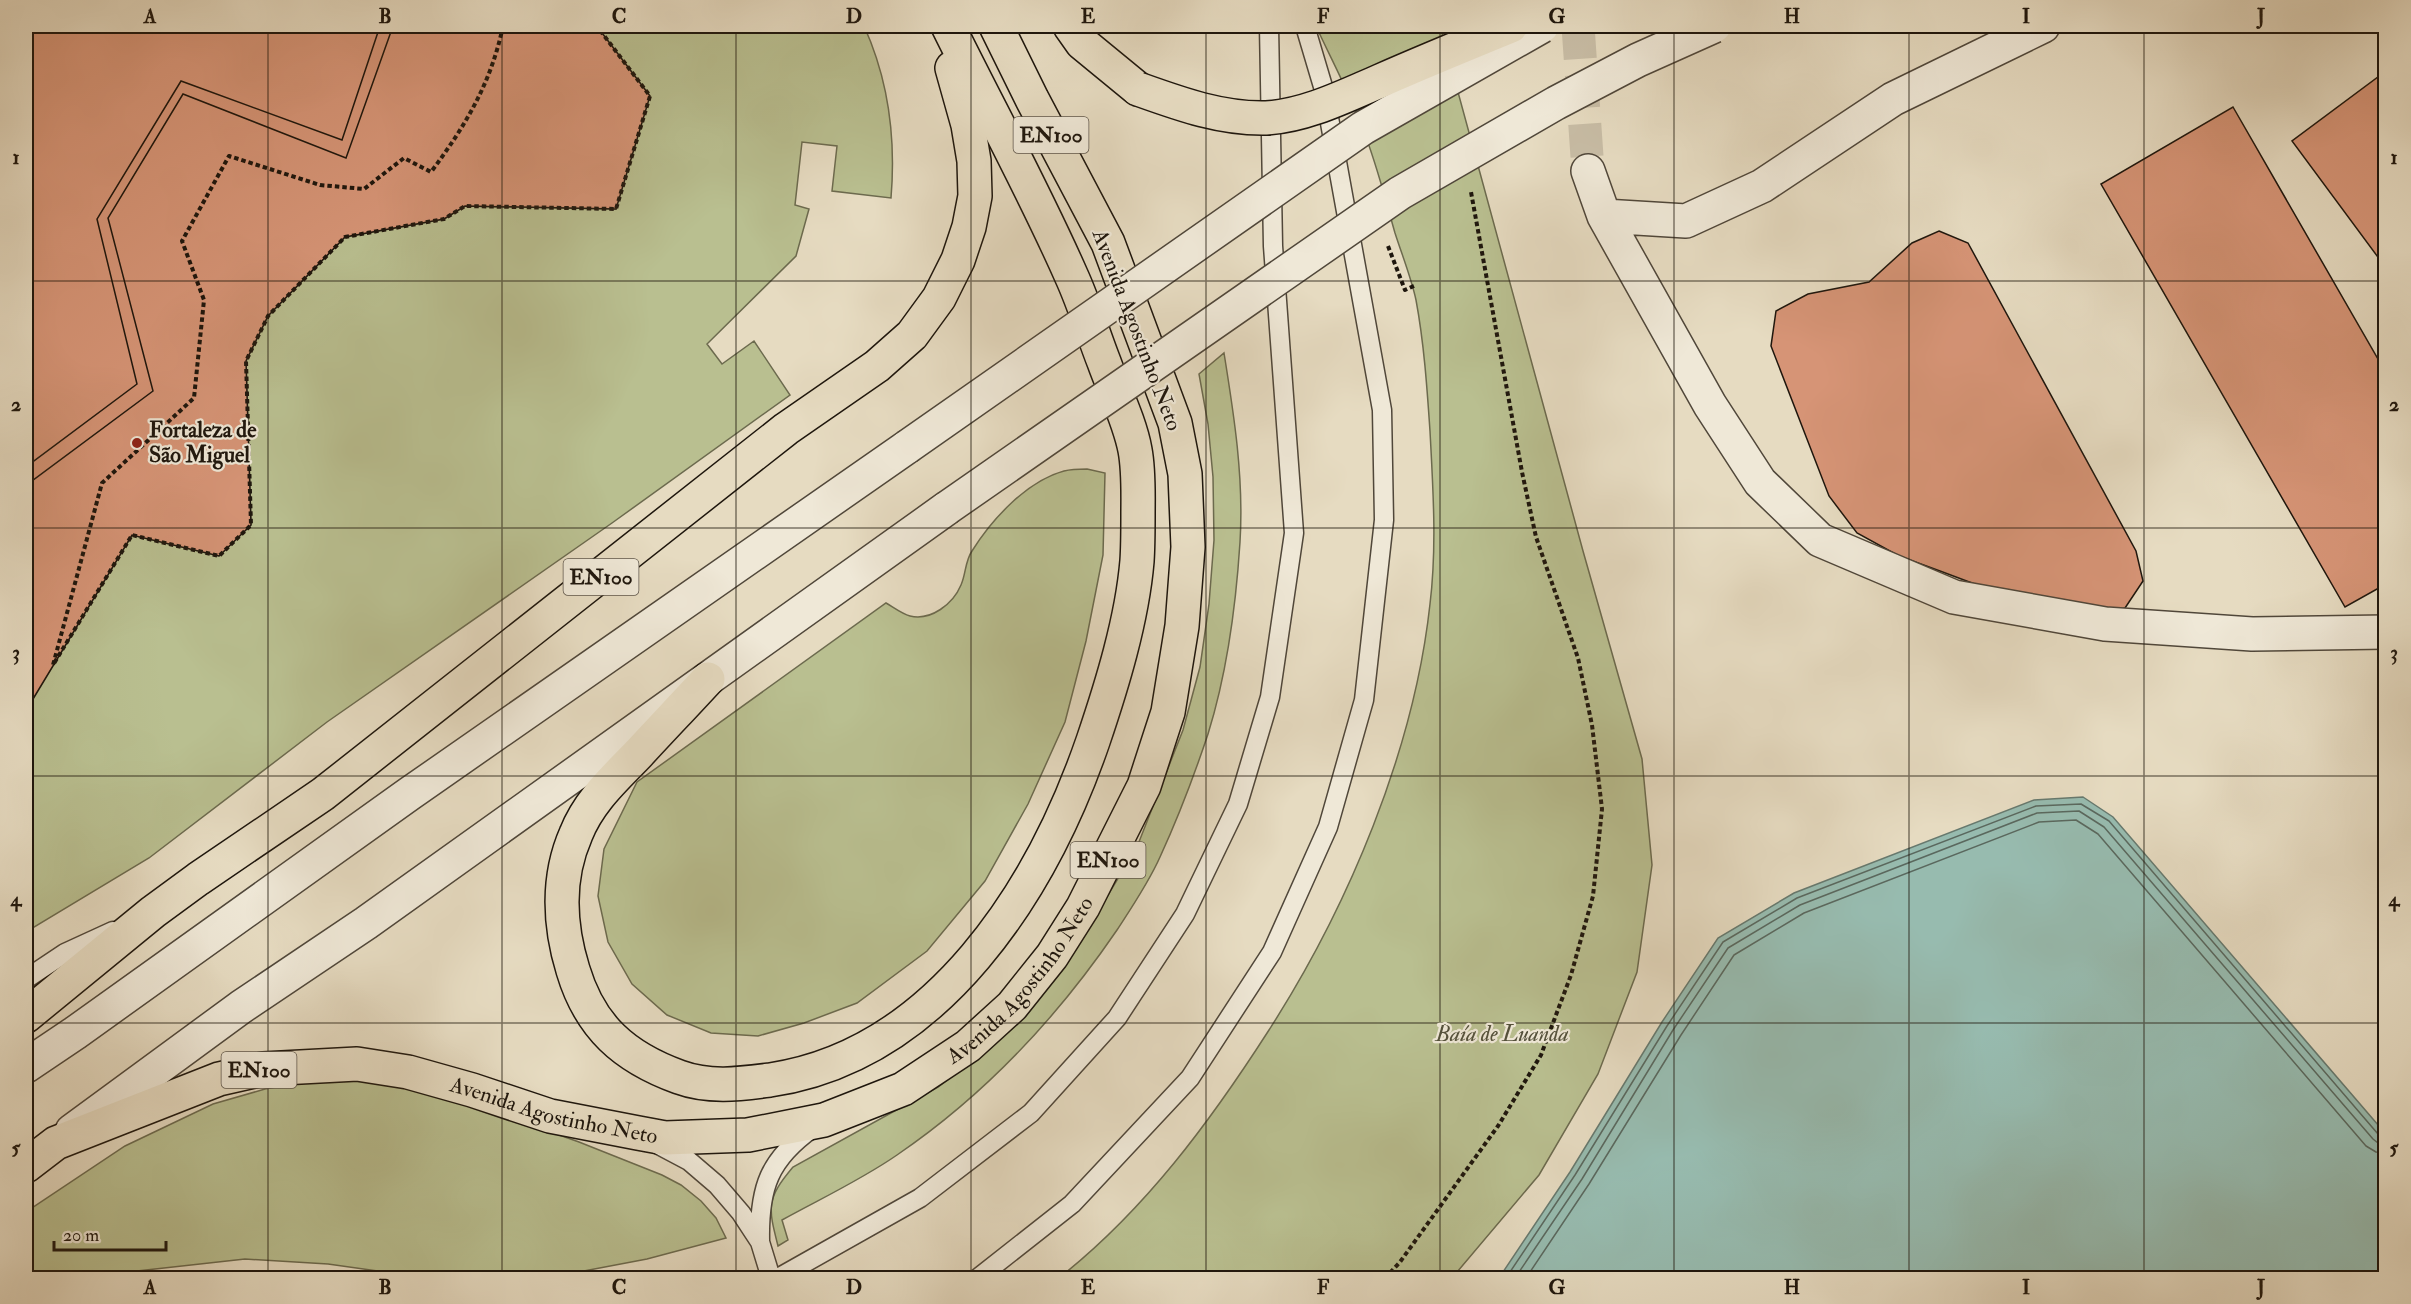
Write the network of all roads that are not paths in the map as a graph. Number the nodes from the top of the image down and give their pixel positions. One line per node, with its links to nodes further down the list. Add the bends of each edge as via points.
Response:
1 (940, 26): 15 (main road, EN100, via 968,124 975,196 958,260 939,298 912,335 877,366 786,429 323,794)
2 (948, 26): 14 (main road, via 1073,278 1135,447 1137,562 1124,634 1108,698 1080,778 1009,916 959,977 907,1021 856,1054 802,1075 728,1086 687,1080 649,1066 615,1042 594,1018 577,983 563,923 566,862 593,801)
3 (996, 26): 19 (main road, Avenida Agostinho Neto / EN100, via 1108,243 1175,423 1185,474 1188,548 1182,626 1168,712 1143,786 1083,907 1052,956 1012,1006 968,1046 903,1089)
4 (1070, 26): 7 (main road, bridge, via 1082,43 1138,89 1196,110 1268,118 1345,96)
5 (1269, 26): 25 (lane, via 1273,246 1294,533 1270,697 1239,804 1185,914 1117,1018 1031,1113 920,1198)
6 (1305, 26): 26 (lane, via 1324,90 1382,410 1384,520 1364,700 1328,827 1272,952 1190,1078 1072,1204)
7 (1511, 26)
8 (1542, 26): 18 (street, bridge, via 1363,128)
9 (1714, 26): 14 (street, bridge, via 1556,103 1400,193)
10 (2043, 26): 12 (street, via 1893,99 1762,186 1686,221)
11 (1588, 171): 12 (street)
12 (1604, 216): 13 (street, via 1722,424 1760,482 1820,540 1954,597 2105,624 2252,634)
13 (2385, 632)
14 (708, 679): 21 (street, via 366,923 241,1007)
15 (153, 912): 16 (lane, via 65,952); 17 (main road, EN100)
16 (26, 979)
17 (26, 1016)
18 (26, 1066)
19 (824, 1120): 20 (main road, Avenida Agostinho Neto / EN100, via 731,1137 665,1138); 23 (lane, via 791,1146 763,1188)
20 (638, 1134): 21 (main road, Avenida Agostinho Neto / EN100, via 550,1116 408,1072 357,1064 263,1069 219,1079); 23 (lane, via 689,1161 717,1185)
21 (56, 1143): 22 (main road, EN100)
22 (26, 1166)
23 (760, 1242): 24 (lane)
24 (771, 1278)
25 (778, 1278)
26 (978, 1278)

